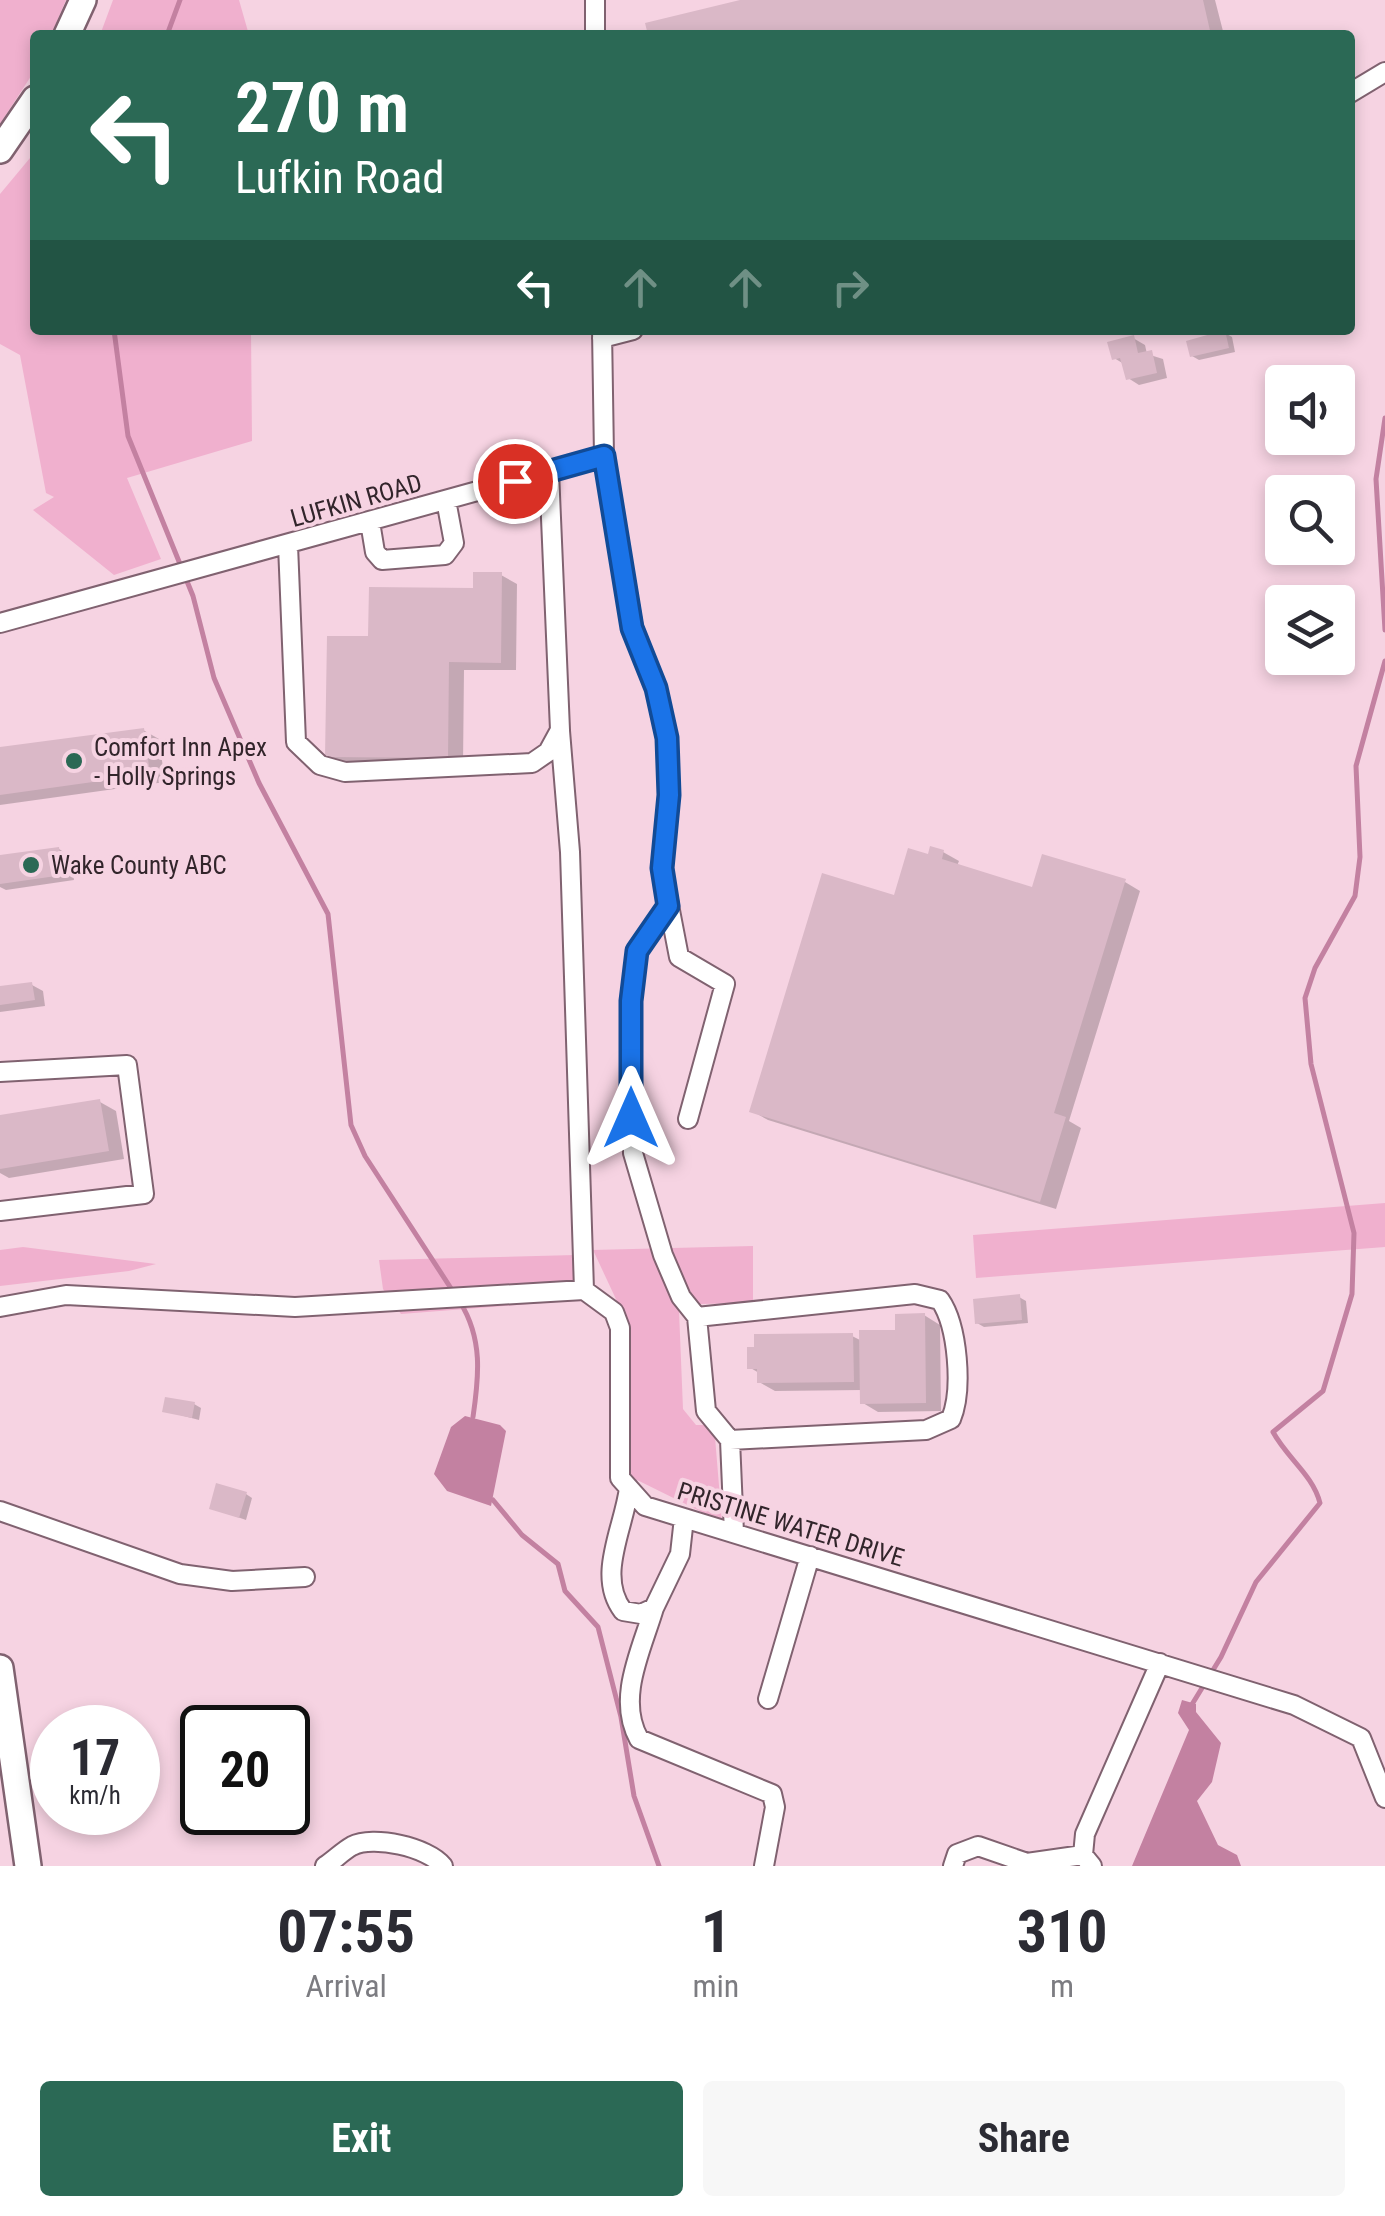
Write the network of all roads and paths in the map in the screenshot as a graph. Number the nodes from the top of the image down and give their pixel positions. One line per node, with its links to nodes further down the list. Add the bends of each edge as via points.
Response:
1 (83, 0): 3 (highway)
2 (597, 0): 4 (street)
3 (69, 30)
4 (595, 30)
5 (1385, 72): 6 (street)
6 (1355, 90)
7 (30, 106): 8 (highway)
8 (0, 150)
9 (602, 335): 10 (street)
10 (604, 456): 11 (street, LUFKIN ROAD); 17 (street, via 632,628 667,738 662,868)
11 (549, 471): 12 (street, LUFKIN ROAD); 16 (street)
12 (446, 500): 13 (street, LUFKIN ROAD); 13 (street, via 454,543 446,555 382,560)
13 (370, 522): 14 (street, LUFKIN ROAD)
14 (288, 545): 15 (street, LUFKIN ROAD); 16 (street, via 296,742 320,766 345,772 532,762 548,752)
15 (0, 624)
16 (560, 730): 21 (street)
17 (668, 906): 19 (street, via 679,957 725,984); 23 (street, via 637,951 631,1001 633,1153 663,1255)
18 (0, 1072): 20 (street, via 126,1066 144,1194)
19 (688, 1119)
20 (0, 1212)
21 (584, 1290): 22 (street, via 294,1307 66,1295); 25 (street, via 614,1312 620,1328 620,1478)
22 (0, 1308)
23 (697, 1317): 24 (street, via 706,1411); 24 (street, via 916,1294 940,1300 950,1314 957,1404 950,1419 926,1430)
24 (730, 1440): 28 (street)
25 (629, 1488): 27 (street, PRISTINE WATER DRIVE, via 645,1506); 31 (street, via 608,1579 623,1611)
26 (0, 1512): 30 (street, via 180,1574 232,1581)
27 (684, 1518): 28 (street, PRISTINE WATER DRIVE); 31 (street, via 680,1554)
28 (734, 1533): 29 (street, PRISTINE WATER DRIVE)
29 (810, 1556): 32 (street, PRISTINE WATER DRIVE); 34 (street)
30 (305, 1577)
31 (654, 1608): 40 (street, via 629,1692 630,1724 639,1739 772,1794 776,1806)
32 (1164, 1665): 35 (street, PRISTINE WATER DRIVE, via 1294,1705 1361,1738); 36 (street, via 1085,1834)
33 (0, 1668): 37 (highway)
34 (768, 1699)
35 (1385, 1798)
36 (1088, 1860): 41 (street, via 1027,1864 978,1846 957,1854)
37 (28, 1866)
38 (325, 1866): 39 (street, via 355,1843 412,1844)
39 (444, 1866)
40 (764, 1866)
41 (953, 1866)

